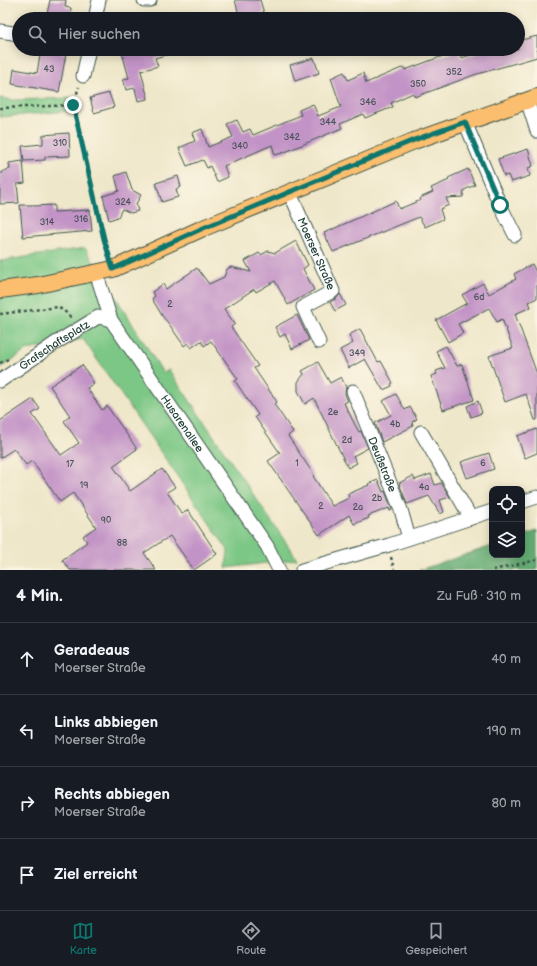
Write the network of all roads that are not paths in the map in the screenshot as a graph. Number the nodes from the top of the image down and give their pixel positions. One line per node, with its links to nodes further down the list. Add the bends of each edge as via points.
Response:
1 (99, 0): 4 (street)
2 (144, 0): 3 (street)
3 (150, 0)
4 (96, 12)
5 (0, 31): 6 (street)
6 (12, 33)
7 (87, 56): 8 (street)
8 (84, 76)
9 (532, 99): 10 (main road); 11 (street)
10 (465, 122): 12 (main road, via 414,140); 13 (street)
11 (537, 131)
12 (290, 193): 14 (main road, via 201,229 113,269); 17 (street, Moerser Straße, via 333,292 303,307)
13 (515, 236)
14 (96, 272): 15 (main road, via 38,285); 16 (street, Husarenallee)
15 (0, 290)
16 (112, 320): 18 (street, Grafschaftsplatz, via 98,317); 26 (street, Husarenallee, via 267,546)
17 (319, 342)
18 (0, 381)
19 (353, 391): 25 (street, Deußstraße, via 401,510)
20 (421, 432): 24 (street)
21 (537, 497): 22 (street)
22 (525, 501)
23 (489, 512): 24 (street)
24 (471, 518): 25 (street)
25 (409, 538): 27 (street)
26 (279, 570)
27 (302, 570)

